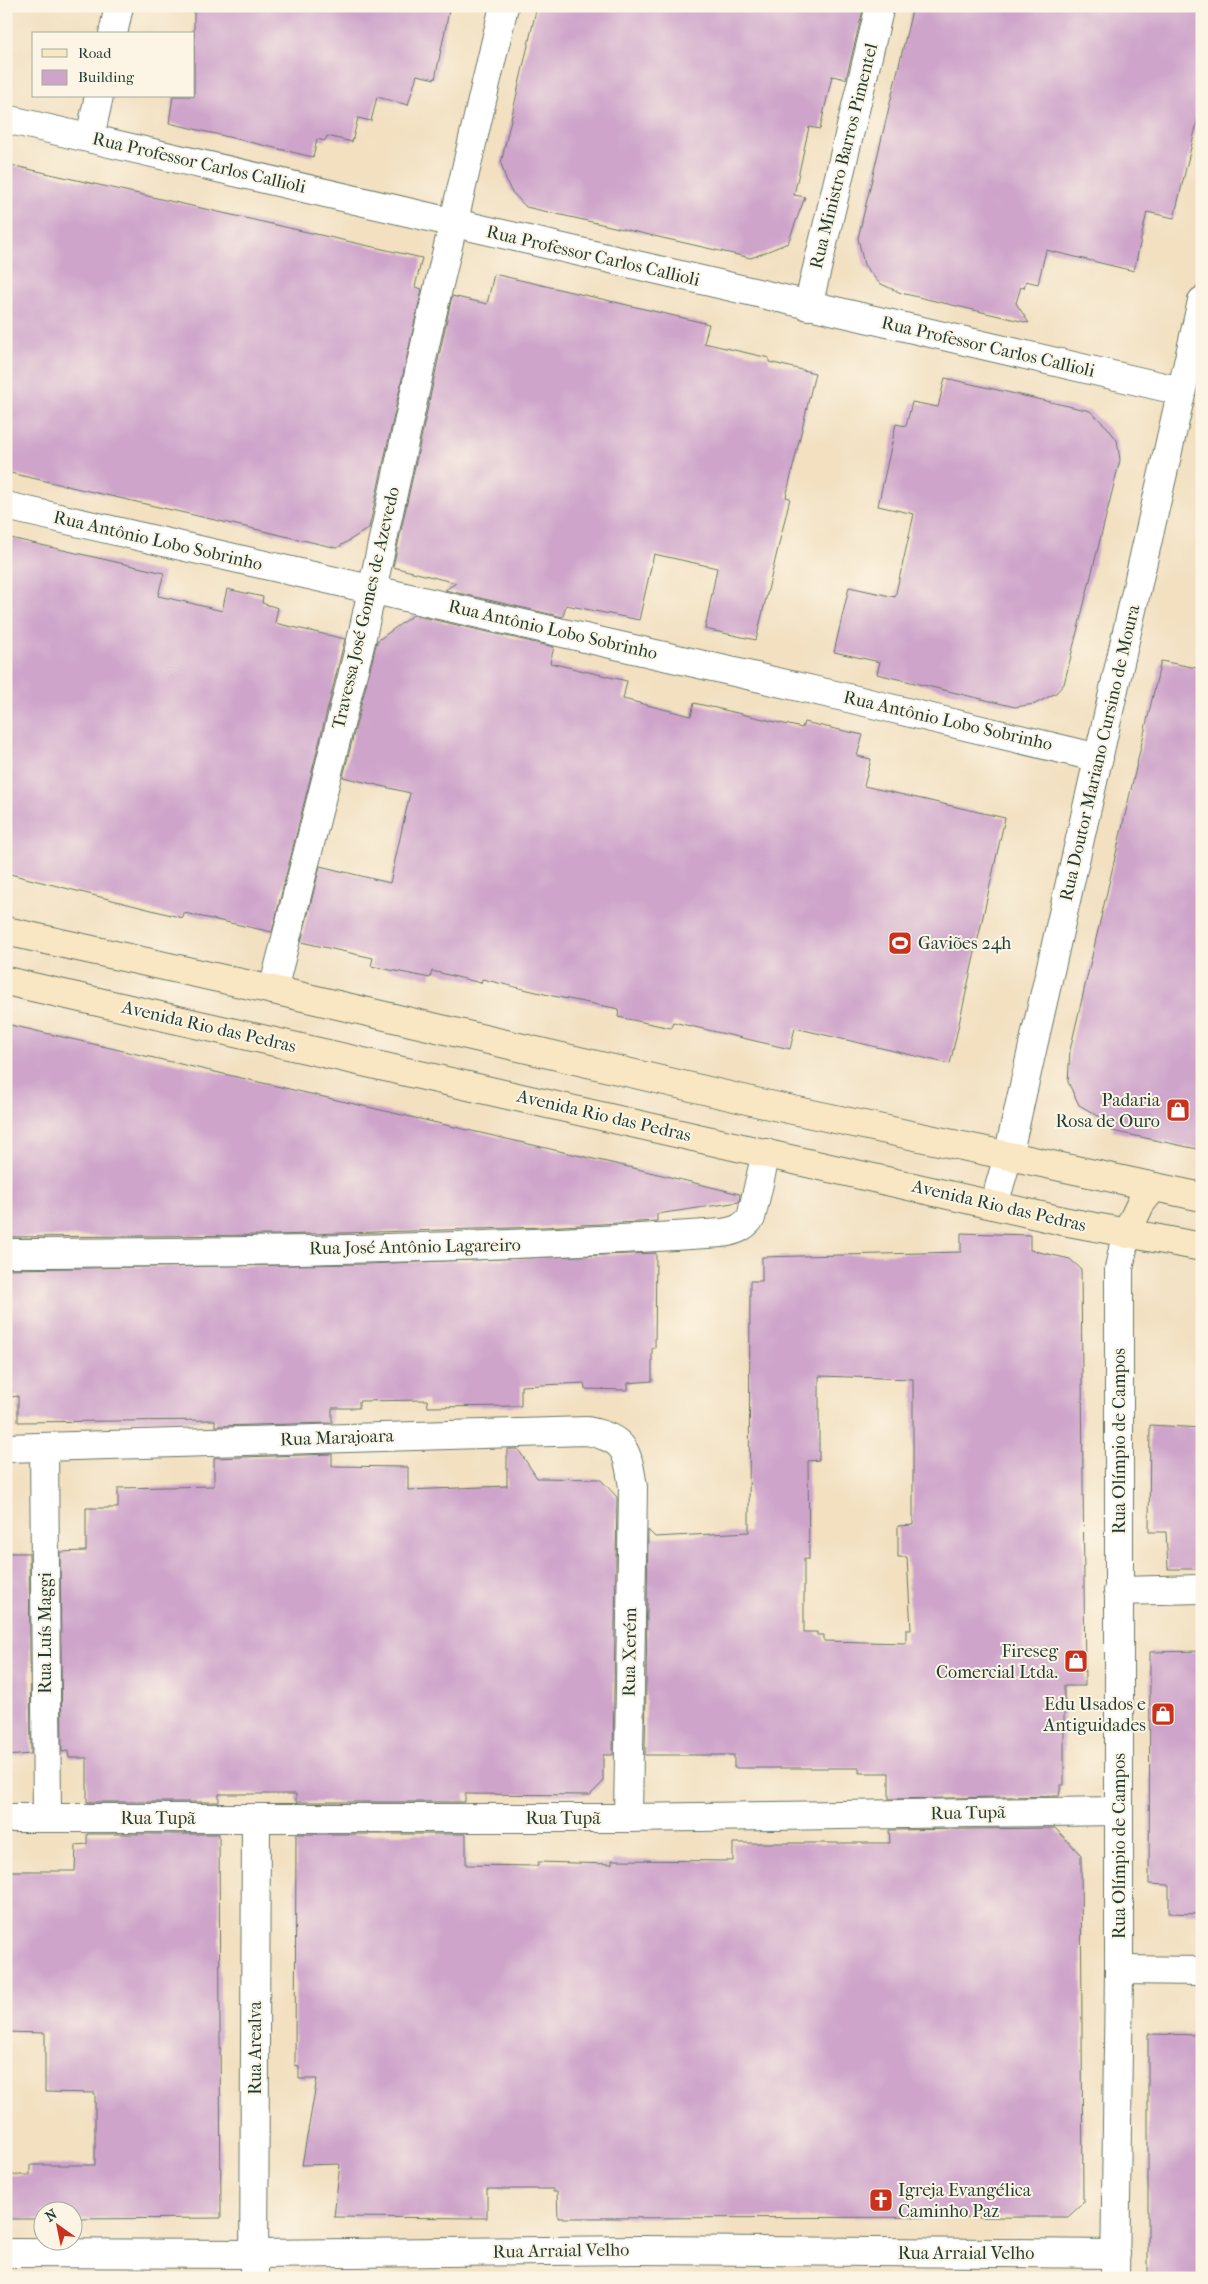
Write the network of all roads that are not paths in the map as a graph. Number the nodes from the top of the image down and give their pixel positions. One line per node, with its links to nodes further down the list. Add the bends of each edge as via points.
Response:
1 (119, 6): 4 (street)
2 (504, 6): 8 (street, Travessa José Gomes de Azevedo)
3 (880, 6): 10 (street, Rua Ministro Barros Pimentel)
4 (113, 32)
5 (99, 98): 7 (street)
6 (6, 119): 7 (street, Rua Professor Carlos Callioli)
7 (90, 137): 8 (street, Rua Professor Carlos Callioli)
8 (453, 224): 10 (street, Rua Professor Carlos Callioli); 13 (street, Travessa José Gomes de Azevedo)
9 (1202, 300): 11 (street, Rua Doutor Mariano Cursino de Moura)
10 (808, 306): 11 (street, Rua Professor Carlos Callioli)
11 (1181, 391): 14 (street, Rua Doutor Mariano Cursino de Moura)
12 (6, 506): 13 (street, Rua Antônio Lobo Sobrinho)
13 (372, 590): 14 (street, Rua Antônio Lobo Sobrinho); 17 (street, Travessa José Gomes de Azevedo)
14 (1099, 758): 19 (street, Rua Doutor Mariano Cursino de Moura)
15 (6, 931): 17 (main road)
16 (6, 981): 18 (main road, Avenida Rio das Pedras)
17 (273, 990): 19 (main road, via 760,1103)
18 (766, 1153): 22 (main road, Avenida Rio das Pedras); 25 (street, Rua José Antônio Lagareiro, via 751,1218 736,1230 722,1233 584,1242 338,1250)
19 (1008, 1156): 20 (main road); 22 (street, Rua Doutor Mariano Cursino de Moura)
20 (1153, 1188): 21 (main road); 23 (main road, via 1137,1209)
21 (1202, 1197)
22 (994, 1205): 23 (main road, Avenida Rio das Pedras)
23 (1126, 1234): 24 (main road, Avenida Rio das Pedras); 30 (street, Rua Olímpio de Campos, via 1119,1269)
24 (1202, 1247)
25 (6, 1253)
26 (6, 1448): 27 (street, Rua Marajoara)
27 (44, 1448): 28 (street, Rua Marajoara, via 587,1431 608,1435 620,1444 629,1462); 33 (street, Rua Luís Maggi)
28 (633, 1487): 35 (street, Rua Xerém)
29 (1202, 1589): 30 (street)
30 (1118, 1591): 31 (street, Rua Olímpio de Campos)
31 (1119, 1811): 35 (street, Rua Tupã); 36 (street, Rua Olímpio de Campos)
32 (6, 1818): 33 (street, Rua Tupã)
33 (47, 1818): 34 (street, Rua Tupã)
34 (256, 1818): 35 (street, Rua Tupã); 39 (street, Rua Arealva)
35 (628, 1818)
36 (1119, 1970): 37 (street); 40 (street, Rua Olímpio de Campos)
37 (1202, 1970)
38 (6, 2253): 39 (street, Rua Arraial Velho)
39 (254, 2266): 40 (street, Rua Arraial Velho, via 638,2250)
40 (1116, 2266)

